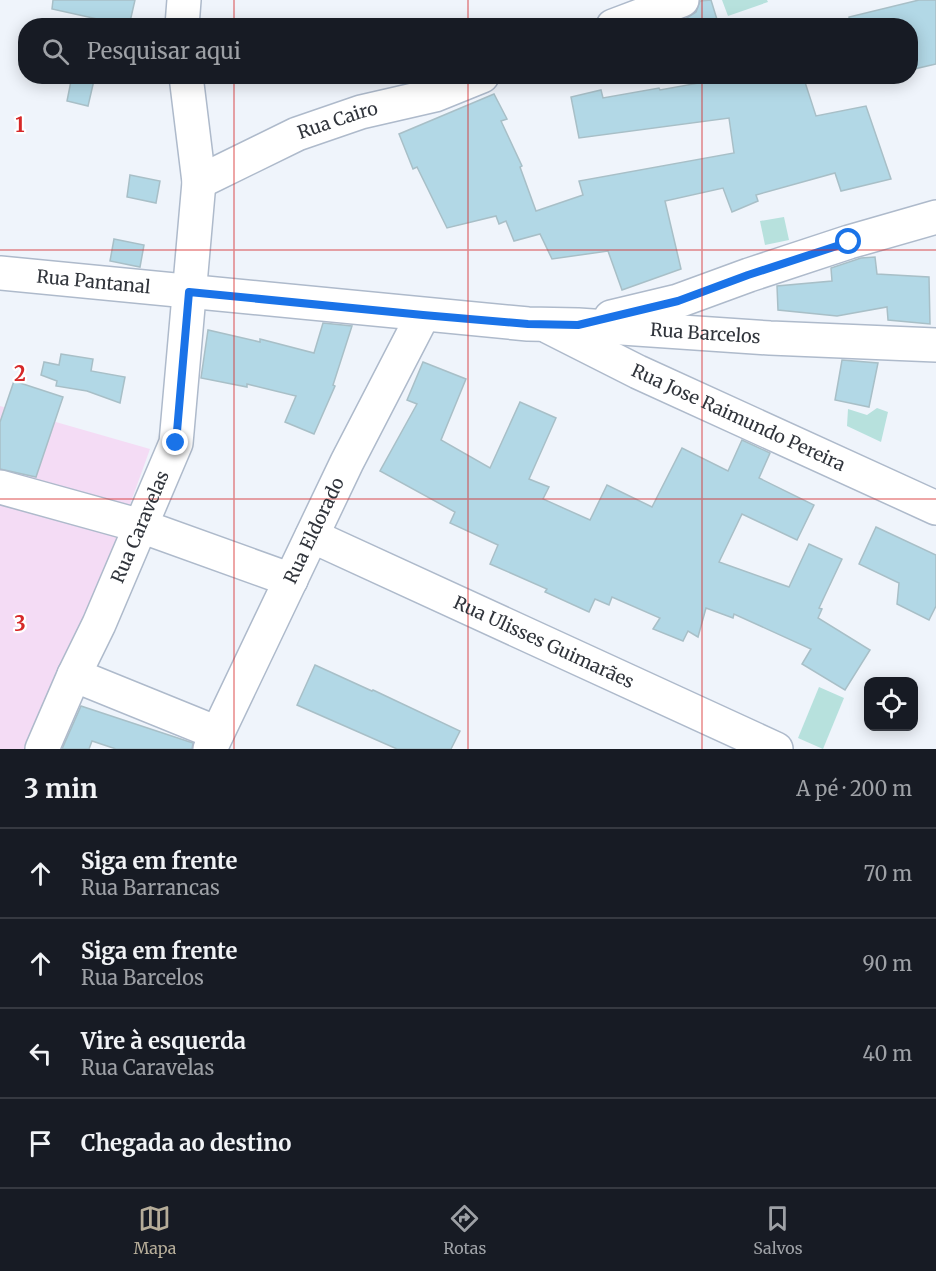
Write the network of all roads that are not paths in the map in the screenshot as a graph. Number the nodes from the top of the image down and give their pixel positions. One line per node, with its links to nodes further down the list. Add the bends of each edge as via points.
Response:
1 (184, 0): 3 (street)
2 (682, 0): 4 (street)
3 (183, 18)
4 (634, 18)
5 (187, 84): 7 (street, Rua Caravelas)
6 (461, 84): 7 (street, Rua Cairo, via 297,134)
7 (199, 182): 10 (street, Rua Caravelas)
8 (936, 217): 13 (street, via 748,275 678,301)
9 (0, 273): 10 (street, Rua Pantanal)
10 (189, 292): 11 (street, Rua Barcelos); 17 (street, Rua Caravelas, via 176,443)
11 (423, 315): 12 (street, Rua Barcelos); 18 (street, Rua Eldorado)
12 (542, 324): 13 (street, Rua Barcelos); 16 (street, Rua Jose Raimundo Pereira)
13 (578, 325): 14 (street, Rua Barcelos)
14 (936, 345)
15 (0, 487): 17 (street)
16 (936, 508)
17 (141, 526): 19 (street); 20 (street, Rua Caravelas)
18 (312, 536): 19 (street, Rua Eldorado); 23 (street, Rua Ulisses Guimarães)
19 (291, 580): 21 (street, Rua Eldorado)
20 (74, 675): 21 (street); 22 (street, Rua Caravelas)
21 (213, 741)
22 (42, 749)
23 (776, 749)

